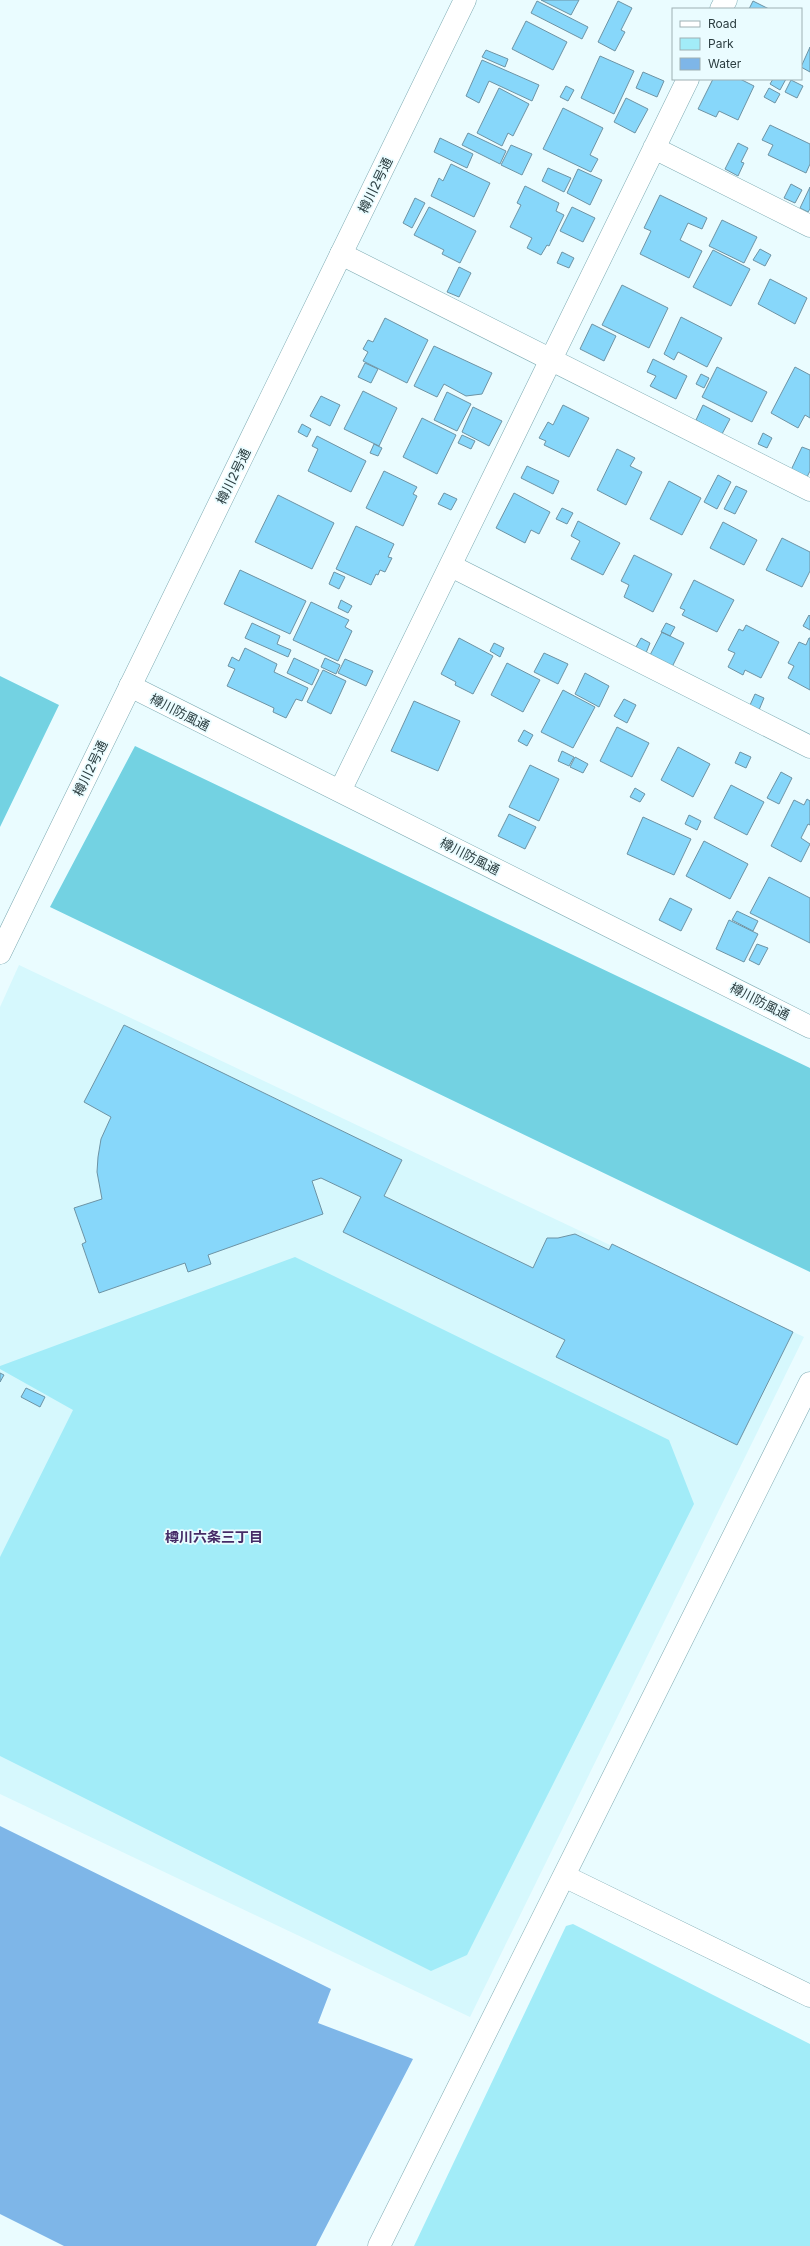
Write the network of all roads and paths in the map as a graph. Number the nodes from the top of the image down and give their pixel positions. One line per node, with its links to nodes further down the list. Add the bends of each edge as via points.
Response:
1 (465, 0): 5 (street, 樽川2号通)
2 (688, 80): 3 (street)
3 (654, 148): 4 (street); 6 (street)
4 (810, 226)
5 (341, 254): 6 (street); 9 (street, 樽川2号通)
6 (552, 360): 7 (street); 8 (street)
7 (810, 490)
8 (451, 566): 10 (street); 11 (street)
9 (130, 686): 11 (street, 樽川防風通); 12 (street, 樽川2号通)
10 (810, 747)
11 (340, 791): 13 (street, 樽川防風通)
12 (0, 953)
13 (810, 1027)
14 (810, 1383): 15 (street)
15 (564, 1876): 16 (street); 17 (street)
16 (810, 1996)
17 (379, 2246)

